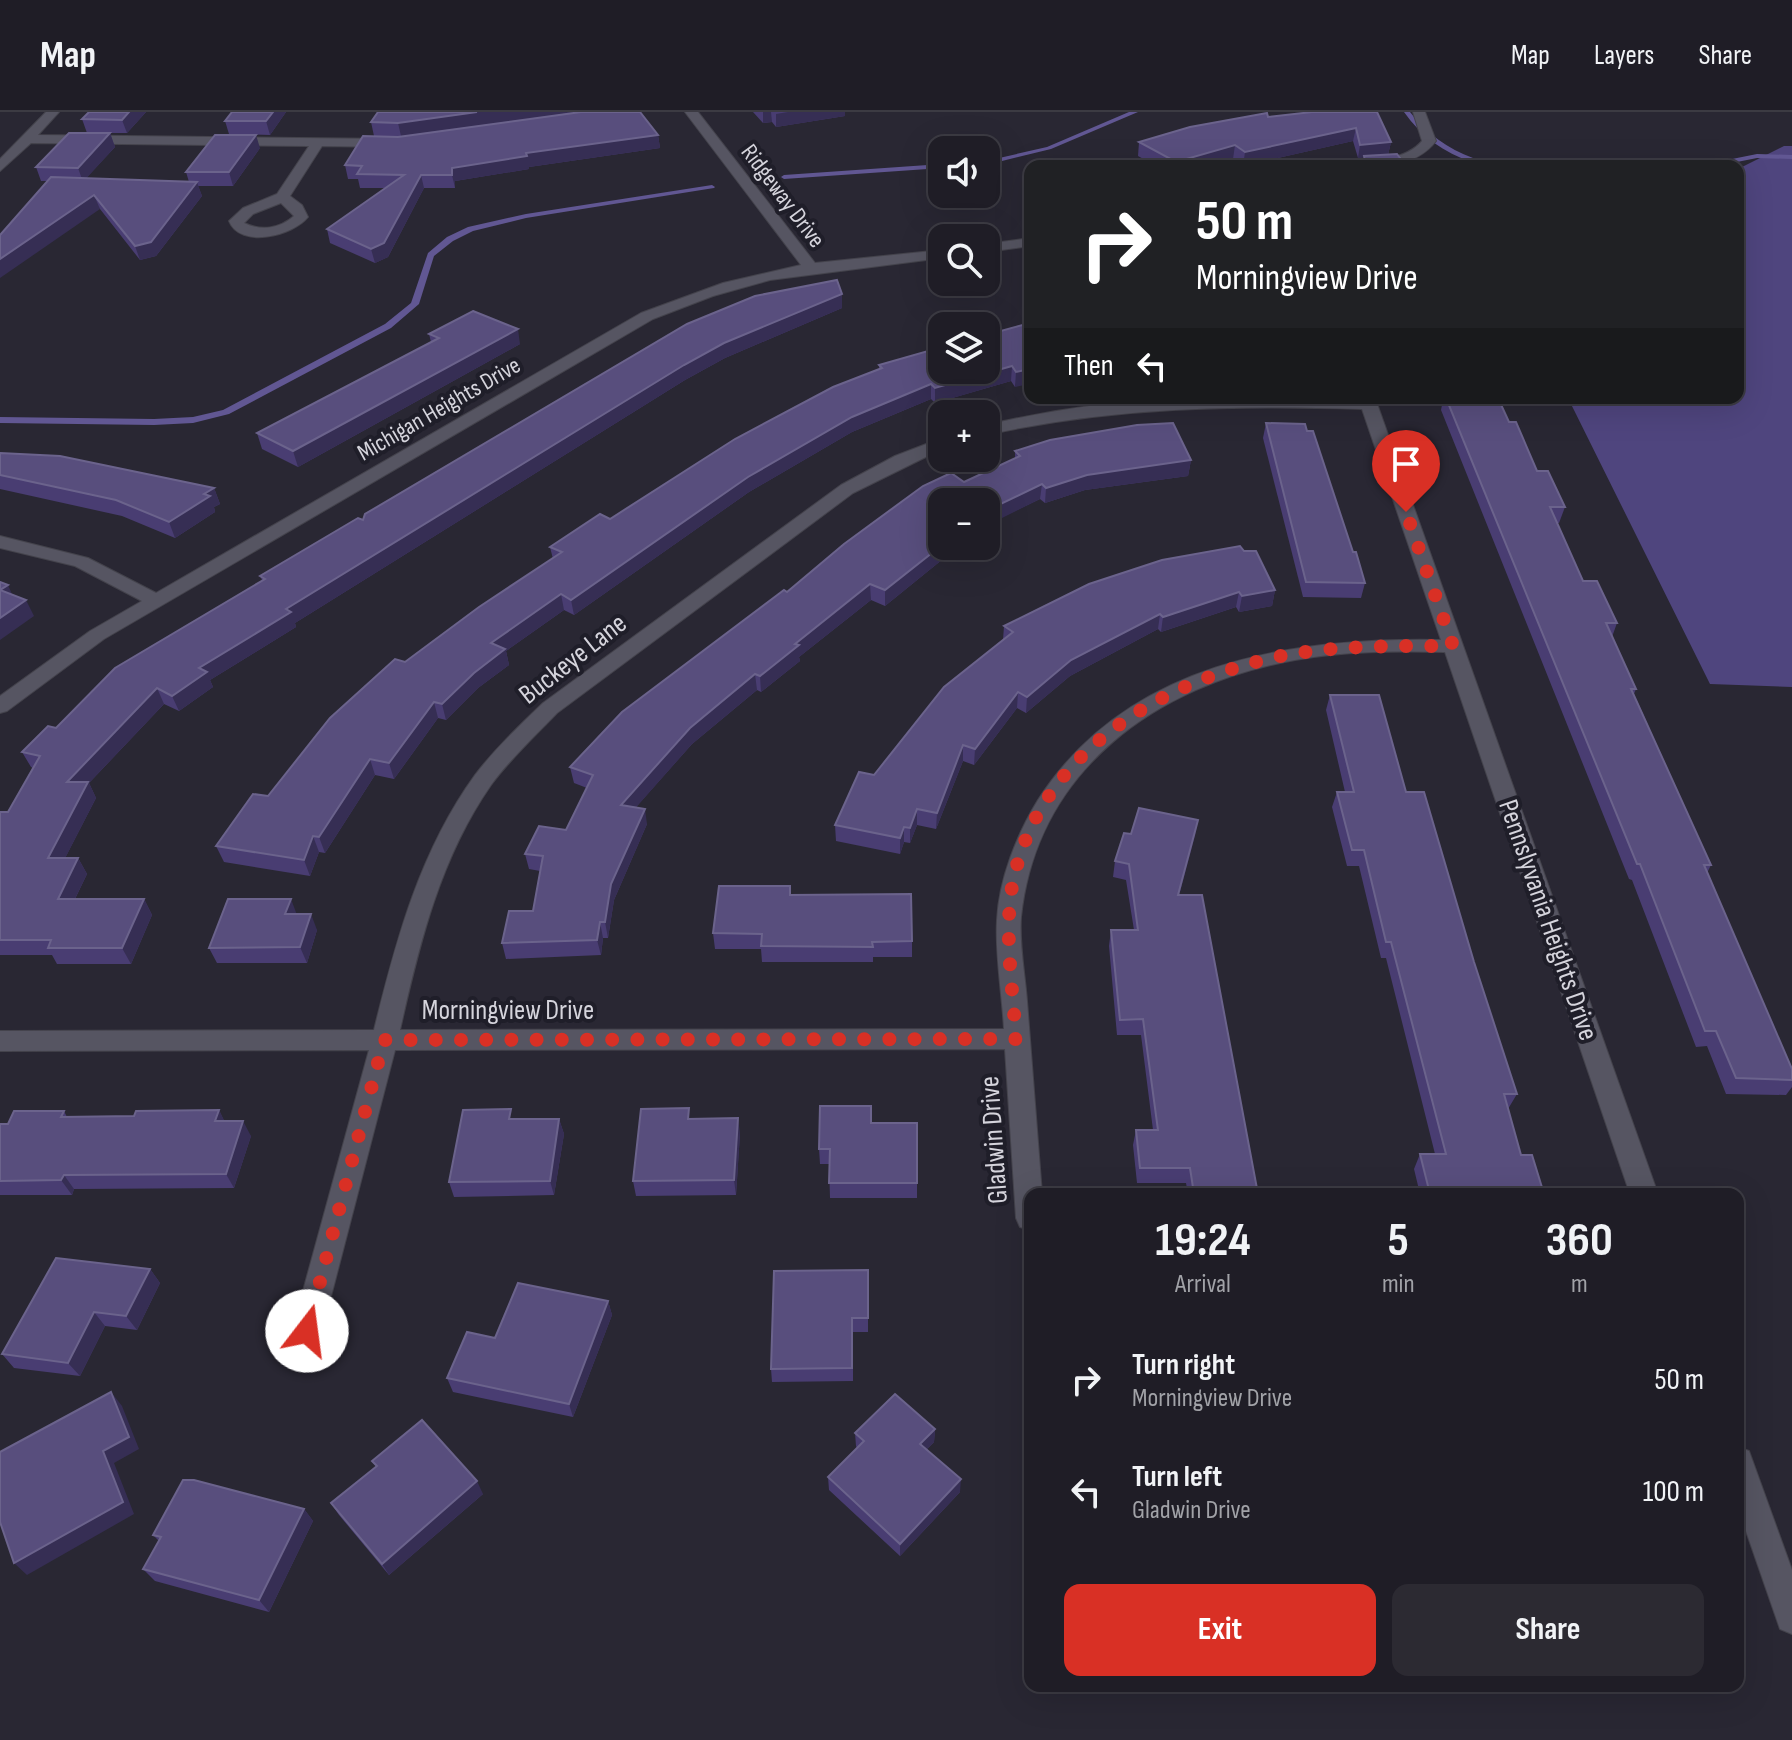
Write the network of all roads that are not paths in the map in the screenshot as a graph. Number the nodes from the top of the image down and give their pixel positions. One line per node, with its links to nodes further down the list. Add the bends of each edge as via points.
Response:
1 (53, 112): 4 (street)
2 (691, 112): 13 (street, Ridgeway Drive)
3 (1422, 118): 7 (street, via 1428,144)
4 (27, 139): 6 (street); 8 (street)
5 (401, 143): 6 (street)
6 (317, 144): 9 (street)
7 (1394, 160)
8 (0, 167)
9 (282, 197)
10 (1024, 243): 11 (street)
11 (1000, 246)
12 (928, 255): 13 (street, Michigan Heights Drive)
13 (811, 268): 19 (street, Michigan Heights Drive, via 720,289 647,316)
14 (1132, 404): 16 (street)
15 (1369, 404): 20 (street, Pennslyvania Heights Drive)
16 (1000, 427)
17 (928, 449): 23 (street, Buckeye Lane, via 845,490 550,708 508,750 482,781 436,864 405,951)
18 (0, 542): 19 (street, via 51,549 90,562)
19 (156, 601): 21 (street, Michigan Heights Drive, via 60,660)
20 (1453, 646): 22 (street, Gladwin Drive, via 1366,647 1276,657 1180,689 1102,735 1067,769 1046,802 1016,872 1009,919); 26 (street, Pennslyvania Heights Drive)
21 (0, 706)
22 (1016, 1039): 23 (street, Morningview Drive); 25 (street, Gladwin Drive)
23 (384, 1040): 24 (street, Morningview Drive); 27 (street, Buckeye Lane)
24 (0, 1041)
25 (1028, 1188)
26 (1642, 1188)
27 (307, 1331)
28 (1744, 1479): 29 (street)
29 (1792, 1617)

